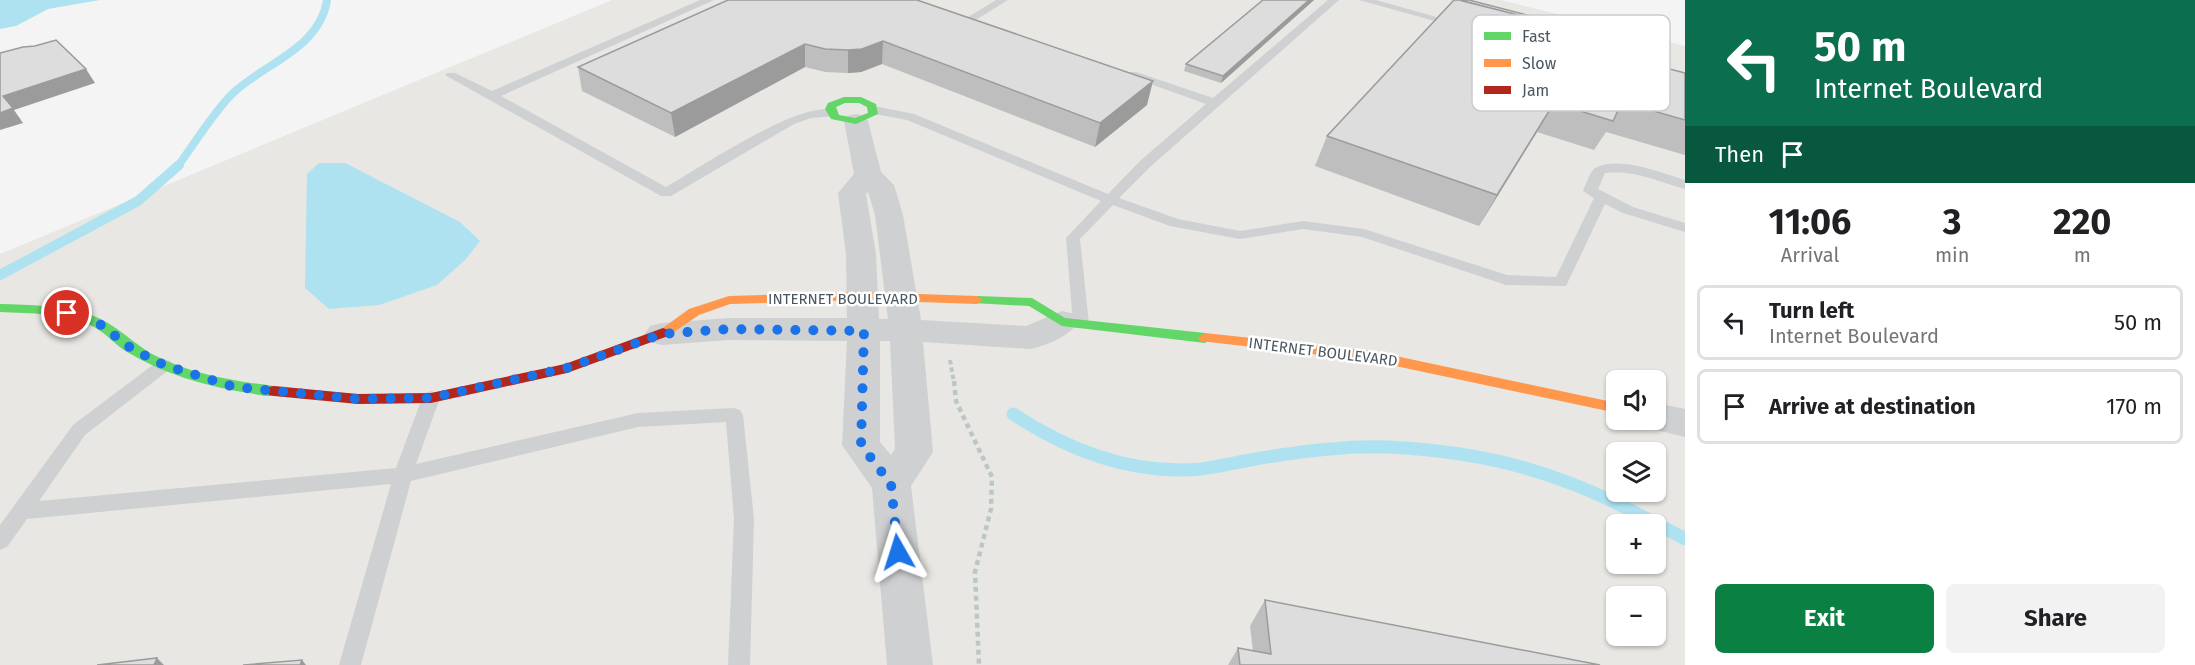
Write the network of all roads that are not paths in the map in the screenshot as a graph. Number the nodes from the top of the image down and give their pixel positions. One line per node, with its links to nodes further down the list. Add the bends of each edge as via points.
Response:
1 (709, 0): 9 (lane)
2 (1003, 0): 5 (lane, via 964,17)
3 (1334, 0): 10 (lane)
4 (1364, 0): 6 (lane)
5 (989, 25)
6 (1466, 27)
7 (1116, 69): 10 (lane)
8 (452, 75): 9 (lane)
9 (492, 96): 11 (lane, via 666,193 790,122 810,114)
10 (1215, 103): 16 (lane, via 1145,164)
11 (831, 113): 12 (street, via 841,120); 12 (street, via 832,105 851,99 870,104)
12 (865, 116): 13 (street); 16 (lane, via 910,117)
13 (868, 175): 18 (street, via 852,193 861,254); 20 (street, via 880,185)
14 (1685, 185): 15 (lane, via 1625,167 1610,168 1600,170 1590,191)
15 (1600, 198): 16 (lane, via 1561,282 1506,280 1364,233 1304,225 1240,235 1175,223); 17 (lane)
16 (1111, 200): 21 (lane, via 1072,238)
17 (1685, 228)
18 (861, 296): 20 (street, INTERNET BOULEVARD); 22 (street); 23 (street, INTERNET BOULEVARD, via 729,300 694,312)
19 (0, 308): 24 (street, INTERNET BOULEVARD, via 67,313 97,322 132,349)
20 (916, 320): 21 (street, INTERNET BOULEVARD, via 1031,338); 21 (street, INTERNET BOULEVARD, via 1032,302); 22 (street, INTERNET BOULEVARD); 30 (street, via 914,452)
21 (1072, 323): 26 (street, INTERNET BOULEVARD, via 1372,356)
22 (864, 331): 23 (street, INTERNET BOULEVARD, via 729,329); 30 (street, via 861,445)
23 (662, 334): 25 (street, INTERNET BOULEVARD, via 567,368)
24 (164, 365): 25 (street, INTERNET BOULEVARD, via 234,387 358,399); 31 (lane, via 79,430)
25 (431, 398): 29 (lane)
26 (1606, 406)
27 (1666, 419): 28 (street)
28 (1685, 423)
29 (403, 475): 31 (lane); 33 (lane); 34 (lane, via 639,420 734,415 744,519)
30 (891, 484): 35 (street)
31 (21, 511): 32 (lane)
32 (0, 542)
33 (350, 665)
34 (739, 665)
35 (910, 665)

